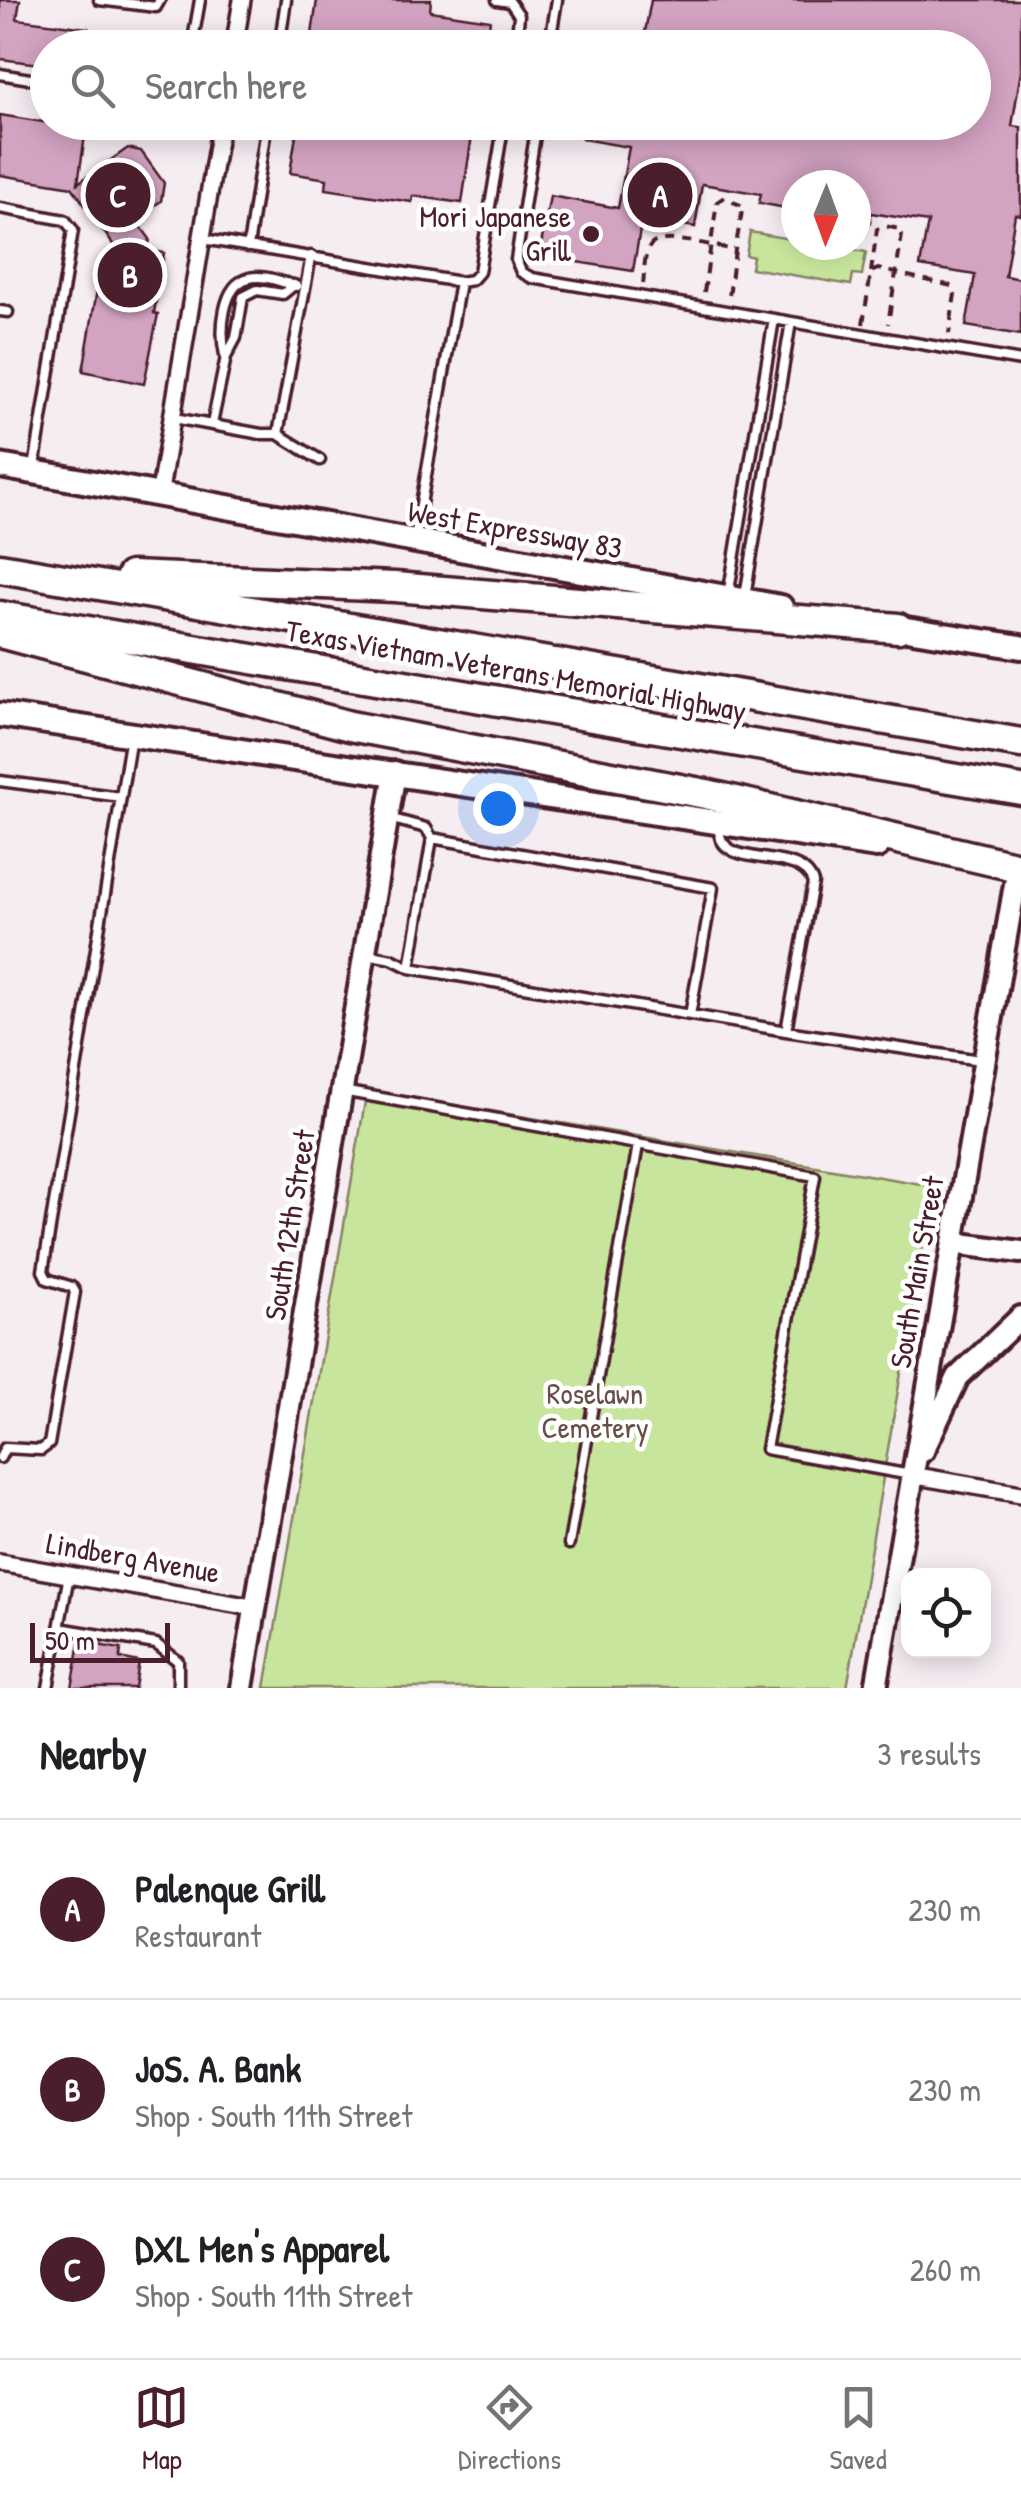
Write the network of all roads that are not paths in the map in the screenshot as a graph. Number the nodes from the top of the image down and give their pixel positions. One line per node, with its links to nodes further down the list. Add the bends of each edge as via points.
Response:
1 (98, 0): 2 (lane, via 156,8)
2 (160, 0)
3 (200, 0): 8 (lane)
4 (242, 0): 9 (street)
5 (286, 0): 10 (lane)
6 (498, 0): 11 (lane, via 510,2 519,15)
7 (557, 0): 12 (lane)
8 (195, 30)
9 (237, 30)
10 (281, 30)
11 (518, 30)
12 (552, 30)
13 (0, 74): 14 (lane)
14 (30, 79)
15 (218, 140): 20 (street)
16 (264, 140): 21 (lane)
17 (501, 140): 23 (lane, via 479,272)
18 (534, 140): 26 (lane, via 517,246 521,272)
19 (0, 208): 35 (lane, via 66,220 73,230)
20 (201, 239): 21 (lane); 30 (street)
21 (248, 247): 22 (lane)
22 (311, 256): 23 (lane); 25 (lane)
23 (460, 282): 37 (lane)
24 (294, 286): 25 (lane); 28 (lane, via 283,294 257,290 243,297); 28 (lane, via 262,277 238,283 229,294 221,336)
25 (305, 286): 32 (lane)
26 (774, 319): 27 (lane); 39 (lane)
27 (791, 322): 29 (lane); 39 (lane)
28 (226, 356): 31 (lane)
29 (1021, 362)
30 (172, 417): 31 (lane); 36 (street)
31 (212, 424): 32 (lane)
32 (278, 434): 33 (lane)
33 (320, 460)
34 (0, 466): 35 (main road, West Expressway 83)
35 (34, 472): 36 (main road, West Expressway 83)
36 (159, 497): 37 (main road, West Expressway 83)
37 (414, 542): 39 (main road, West Expressway 83)
38 (10, 570): 41 (highway, via 395,587); 46 (highway, Texas Vietnam Veterans Memorial Highway)
39 (736, 599): 41 (main road, West Expressway 83)
40 (0, 616): 49 (highway, Texas Vietnam Veterans Memorial Highway)
41 (898, 628): 43 (main road, West Expressway 83)
42 (0, 633): 54 (highway, via 350,726 706,794)
43 (1021, 647)
44 (0, 715): 45 (main road)
45 (131, 735): 47 (main road); 50 (lane)
46 (1021, 743)
47 (395, 772): 51 (street, South 12th Street); 52 (main road)
48 (0, 781): 50 (lane)
49 (1021, 790)
50 (121, 797): 65 (lane, via 43,1270 47,1279 74,1292 48,1444 41,1450 5,1448)
51 (387, 818): 53 (lane, via 426,828); 55 (street, South 12th Street)
52 (720, 822): 54 (main road); 58 (lane, via 723,845 810,872)
53 (432, 838): 56 (lane); 57 (lane, via 713,888)
54 (1019, 867): 59 (street, South Main Street)
55 (365, 954): 56 (lane); 60 (street, South 12th Street)
56 (410, 968): 57 (lane)
57 (690, 1014): 58 (lane)
58 (786, 1030): 59 (lane)
59 (984, 1061): 62 (street, South Main Street)
60 (342, 1092): 61 (lane); 71 (street, South 12th Street)
61 (638, 1145): 66 (lane, via 814,1176 766,1449); 68 (lane)
62 (953, 1244): 63 (street); 66 (street, South Main Street)
63 (1021, 1252)
64 (1021, 1317): 66 (street, via 958,1377)
65 (0, 1458)
66 (912, 1475): 67 (street); 76 (street, South Main Street)
67 (1021, 1494)
68 (569, 1544)
69 (0, 1563): 70 (street, Lindberg Avenue)
70 (69, 1575): 71 (street, Lindberg Avenue); 72 (lane)
71 (257, 1608): 75 (street, South 12th Street)
72 (60, 1628): 73 (lane); 74 (lane, via 156,1644 178,1661)
73 (48, 1688)
74 (178, 1688)
75 (242, 1688)
76 (876, 1688)

